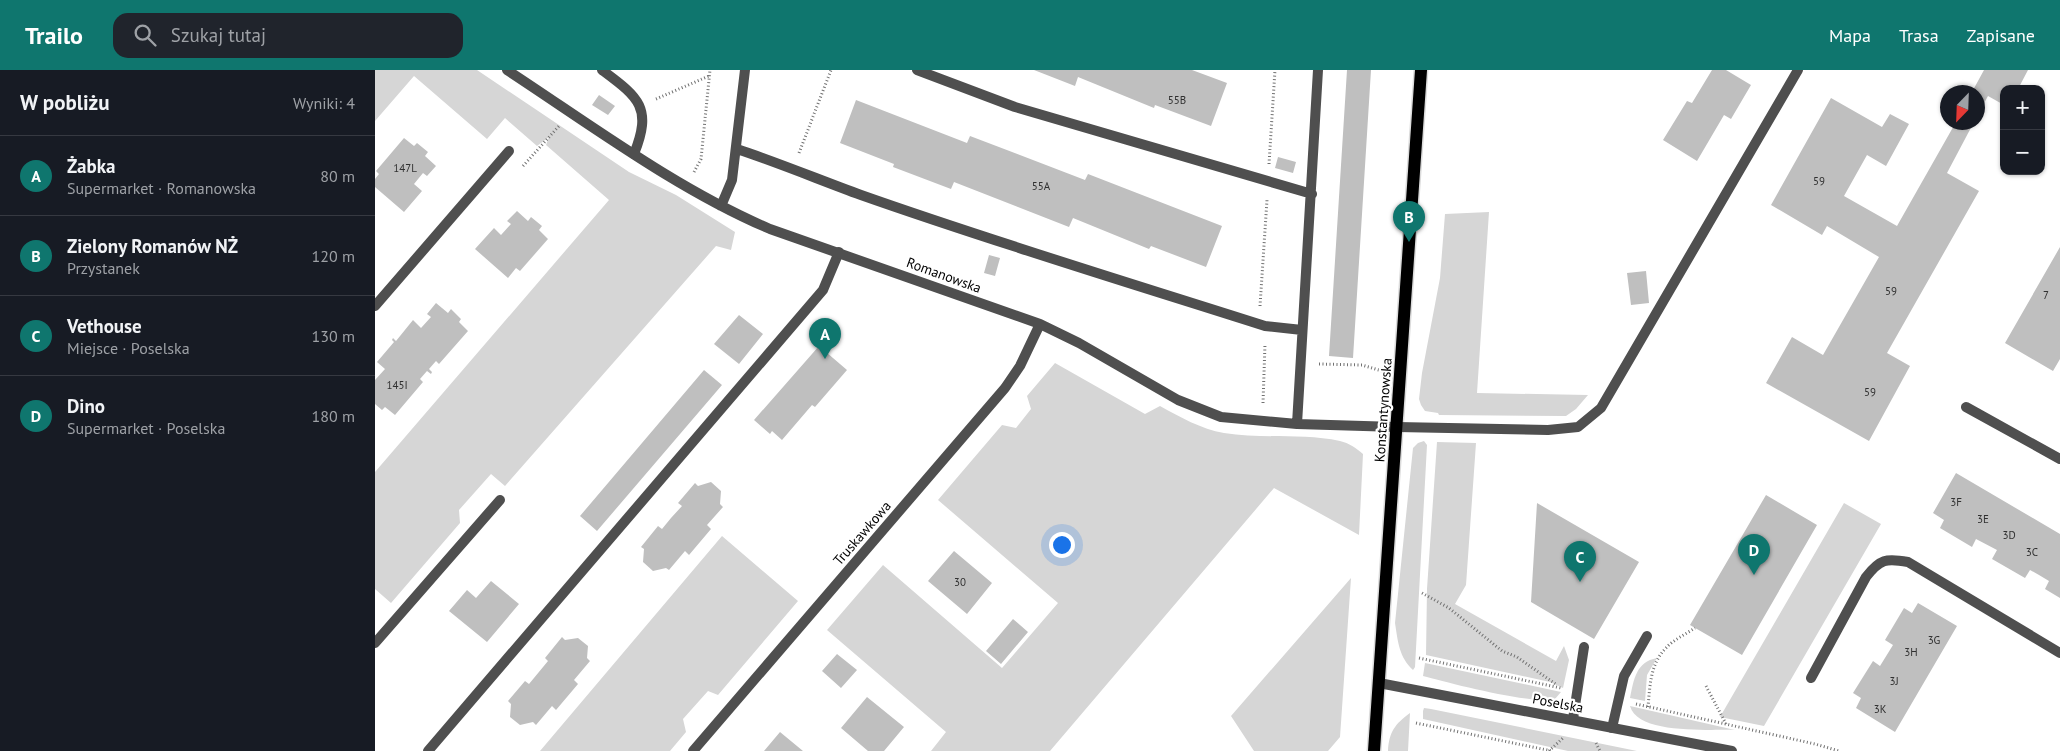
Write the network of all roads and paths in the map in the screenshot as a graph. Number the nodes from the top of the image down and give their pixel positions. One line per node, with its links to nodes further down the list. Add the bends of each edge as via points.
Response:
1 (507, 70): 15 (street, Romanowska)
2 (602, 70): 12 (street)
3 (710, 70): 11 (path)
4 (745, 70): 13 (street)
5 (831, 70): 16 (path)
6 (917, 70): 17 (street, via 1015,107)
7 (1275, 70): 17 (path)
8 (1318, 70): 19 (street)
9 (1421, 70): 31 (main road, Konstantynowska)
10 (1798, 70): 31 (street, Romanowska, via 1601,408 1578,427 1548,430)
11 (710, 76): 12 (path, via 657,100); 18 (path, via 701,159)
12 (629, 90): 15 (street, via 643,119)
13 (737, 149): 16 (street); 20 (street, via 732,180)
14 (509, 151): 22 (street)
15 (634, 154): 18 (street, Romanowska)
16 (793, 168): 24 (street, via 879,201)
17 (1268, 182): 19 (street); 24 (path, via 1260,310)
18 (687, 186): 20 (street, Romanowska)
19 (1311, 194): 25 (street)
20 (721, 206): 21 (street, Romanowska, via 770,229)
21 (839, 252): 23 (street, Romanowska); 51 (street, via 823,290)
22 (375, 306)
23 (1040, 324): 29 (street, Romanowska, via 1200,410 1221,417); 52 (street, Truskawkowa, via 1020,366 1005,388)
24 (1265, 326): 25 (street); 29 (path)
25 (1302, 330): 26 (street)
26 (1300, 363): 27 (path, via 1362,365); 30 (street)
27 (1385, 372)
28 (1966, 407): 32 (street)
29 (1262, 421): 30 (street, Romanowska)
30 (1297, 424): 31 (street, Romanowska)
31 (1397, 427): 41 (main road, Konstantynowska)
32 (2060, 459)
33 (500, 500): 37 (street)
34 (1423, 593): 43 (path, via 1449,608 1502,651 1517,657)
35 (1695, 628): 44 (path, via 1666,647 1659,657 1651,676)
36 (1647, 636): 48 (street, via 1624,676)
37 (375, 643)
38 (1584, 647): 45 (street)
39 (2060, 653): 40 (street, via 1908,562 1891,559 1876,564 1866,577)
40 (1811, 678)
41 (1379, 683): 45 (street, Poselska); 53 (main road, Konstantynowska)
42 (1706, 686): 47 (path)
43 (1563, 688)
44 (1648, 707)
45 (1573, 719): 48 (street, Poselska)
46 (1417, 723): 54 (path)
47 (1726, 724)
48 (1613, 728): 56 (street, Poselska)
49 (1565, 736): 54 (path)
50 (1596, 742): 55 (path)
51 (428, 751)
52 (693, 751)
53 (1374, 751)
54 (1550, 751)
55 (1600, 751)
56 (1732, 751)

